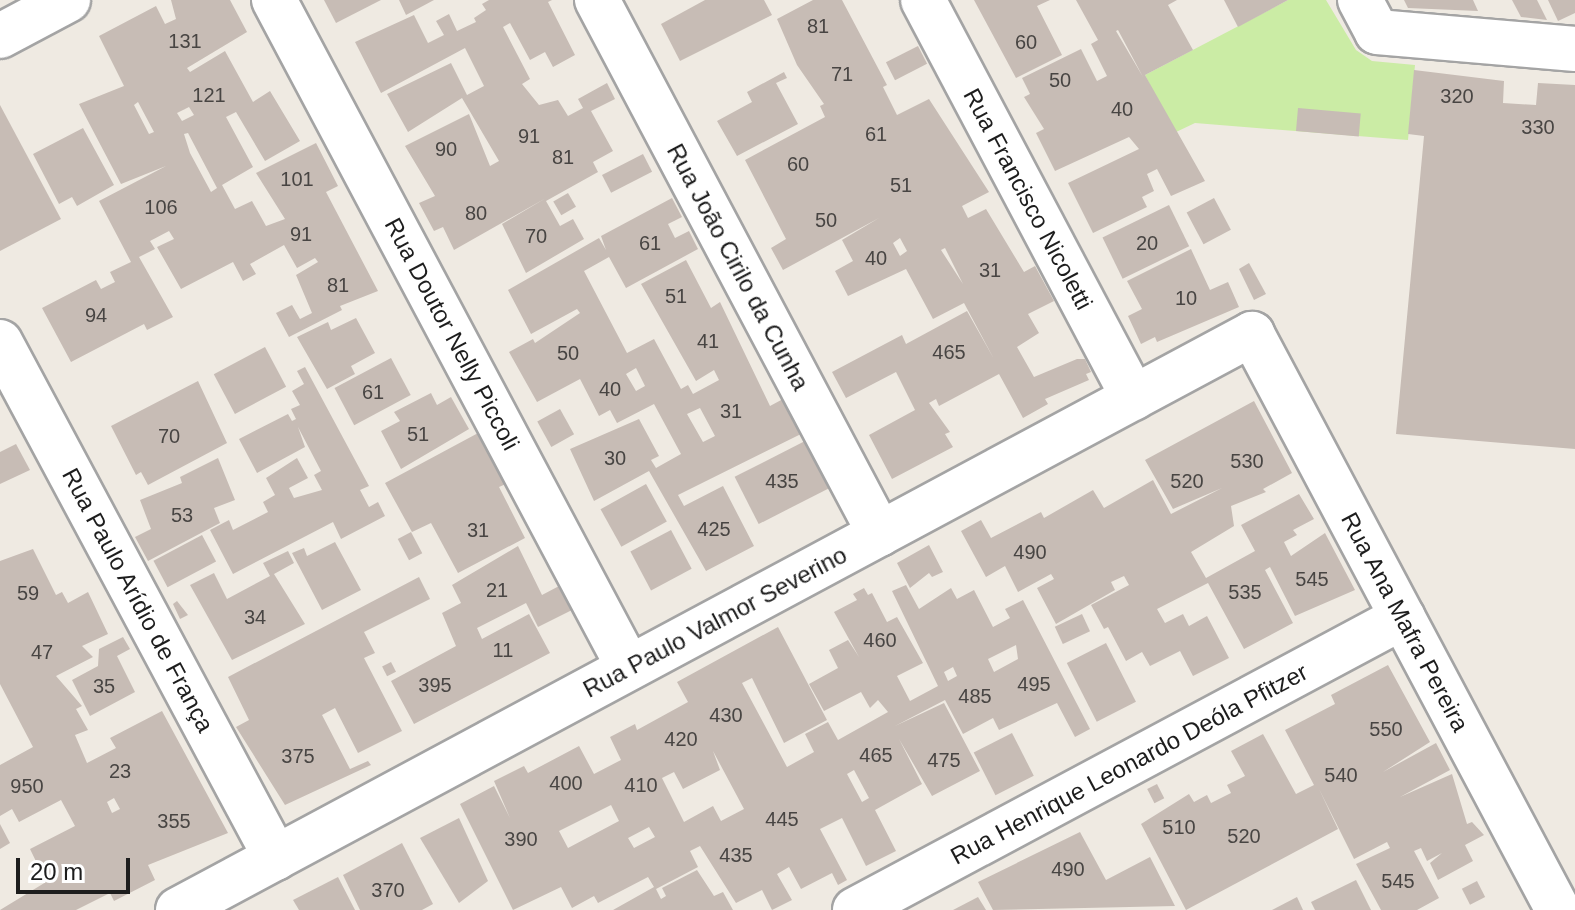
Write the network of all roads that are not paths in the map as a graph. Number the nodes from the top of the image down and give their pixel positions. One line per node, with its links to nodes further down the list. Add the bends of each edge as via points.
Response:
1 (68, 0): 6 (street)
2 (274, 0): 13 (street, Rua Doutor Nelly Piccoli)
3 (597, 0): 11 (street, Rua João Cirilo da Cunha)
4 (923, 0): 10 (street, Rua Francisco Nicoletti)
5 (1360, 0): 7 (street, via 1377,32)
6 (0, 36)
7 (1575, 49)
8 (1252, 334): 10 (street, Rua Paulo Valmor Severino); 12 (street, Rua Ana Mafra Pereira)
9 (0, 342): 14 (street, Rua Paulo Arídio de França)
10 (1134, 398): 11 (street, Rua Paulo Valmor Severino)
11 (880, 534): 13 (street, Rua Paulo Valmor Severino)
12 (1403, 617): 15 (street, Rua Ana Mafra Pereira); 17 (street, Rua Henrique Leonardo Deóla Pfitzer)
13 (629, 668): 14 (street, Rua Paulo Valmor Severino)
14 (276, 858): 16 (street, Rua Paulo Valmor Severino)
15 (1546, 906)
16 (178, 910)
17 (855, 910)

